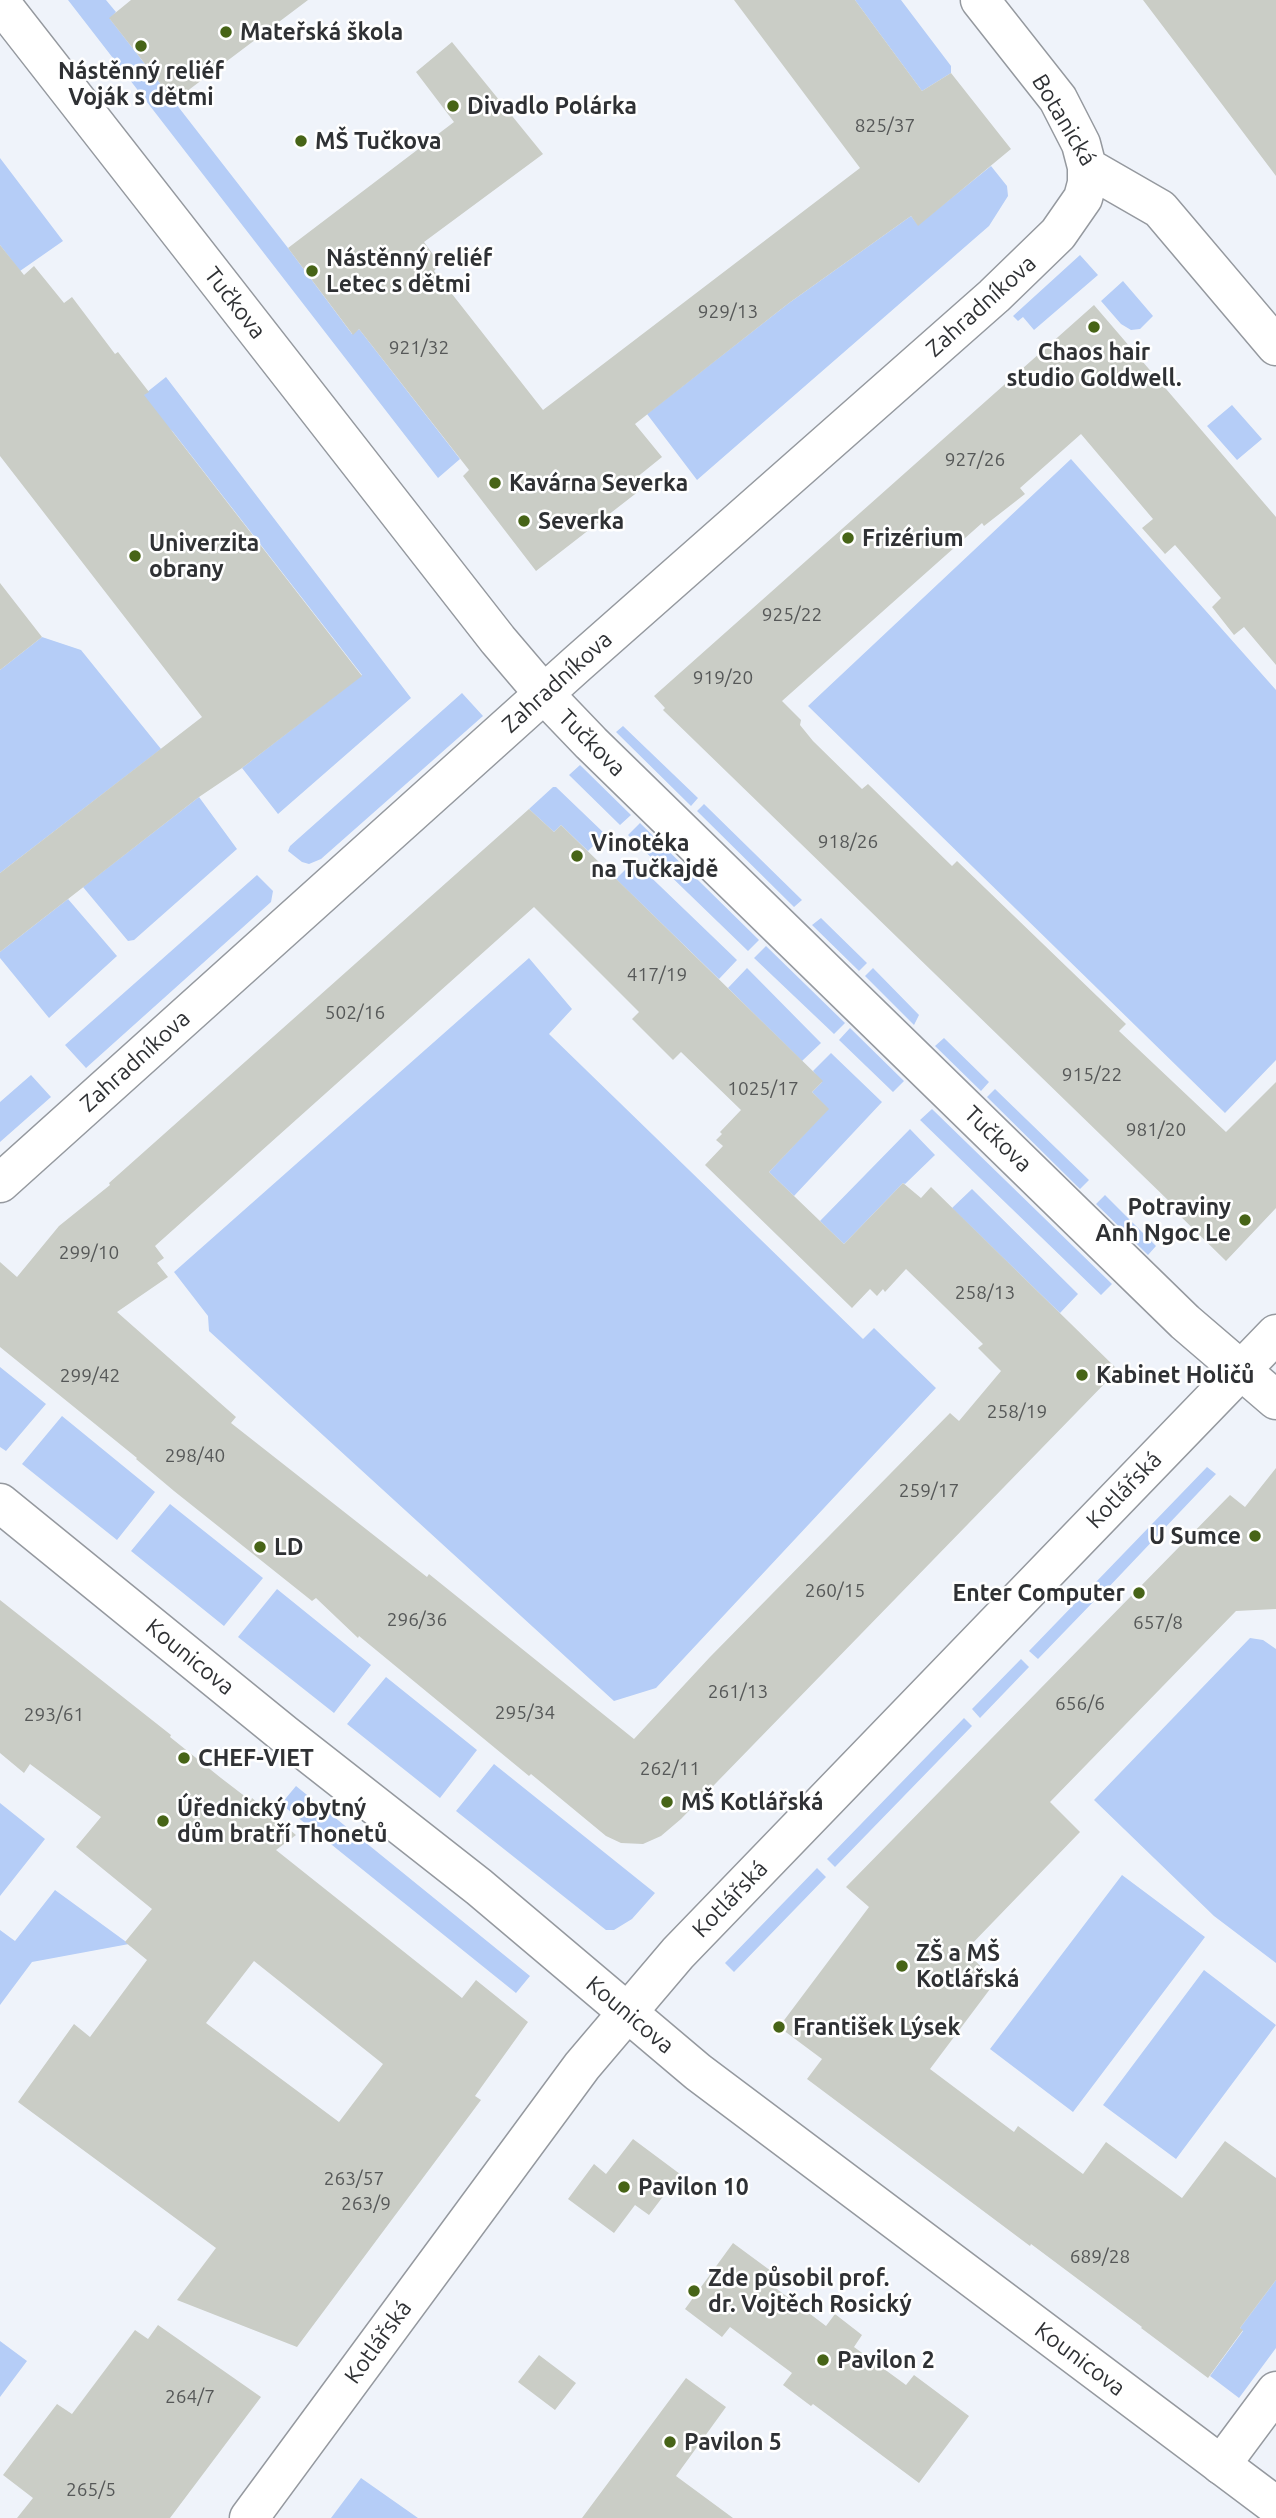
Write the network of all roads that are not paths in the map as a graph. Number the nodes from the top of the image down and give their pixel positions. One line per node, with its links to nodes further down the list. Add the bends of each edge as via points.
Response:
1 (980, 0): 3 (street, Botanická, via 1058,99 1081,144)
2 (0, 2): 5 (street, Tučkova)
3 (1087, 167): 4 (street, Botanická, via 1160,209); 5 (street, Zahradníkova, via 1083,198 1058,233 995,296)
4 (1276, 346)
5 (544, 694): 6 (street, Zahradníkova); 8 (street, Tučkova, via 1175,1312)
6 (0, 1183)
7 (1276, 1334): 8 (street, Kotlářská)
8 (1241, 1369): 9 (street, Tučkova); 11 (street, Kotlářská, via 678,1953)
9 (1276, 1400)
10 (0, 1503): 11 (street, Kounicova, via 479,1886)
11 (627, 2012): 13 (street, Kounicova, via 698,2072); 15 (street, Kotlářská, via 582,2066)
12 (1276, 2391): 13 (street)
13 (1220, 2465): 14 (street, Kounicova)
14 (1276, 2506)
15 (248, 2518)

